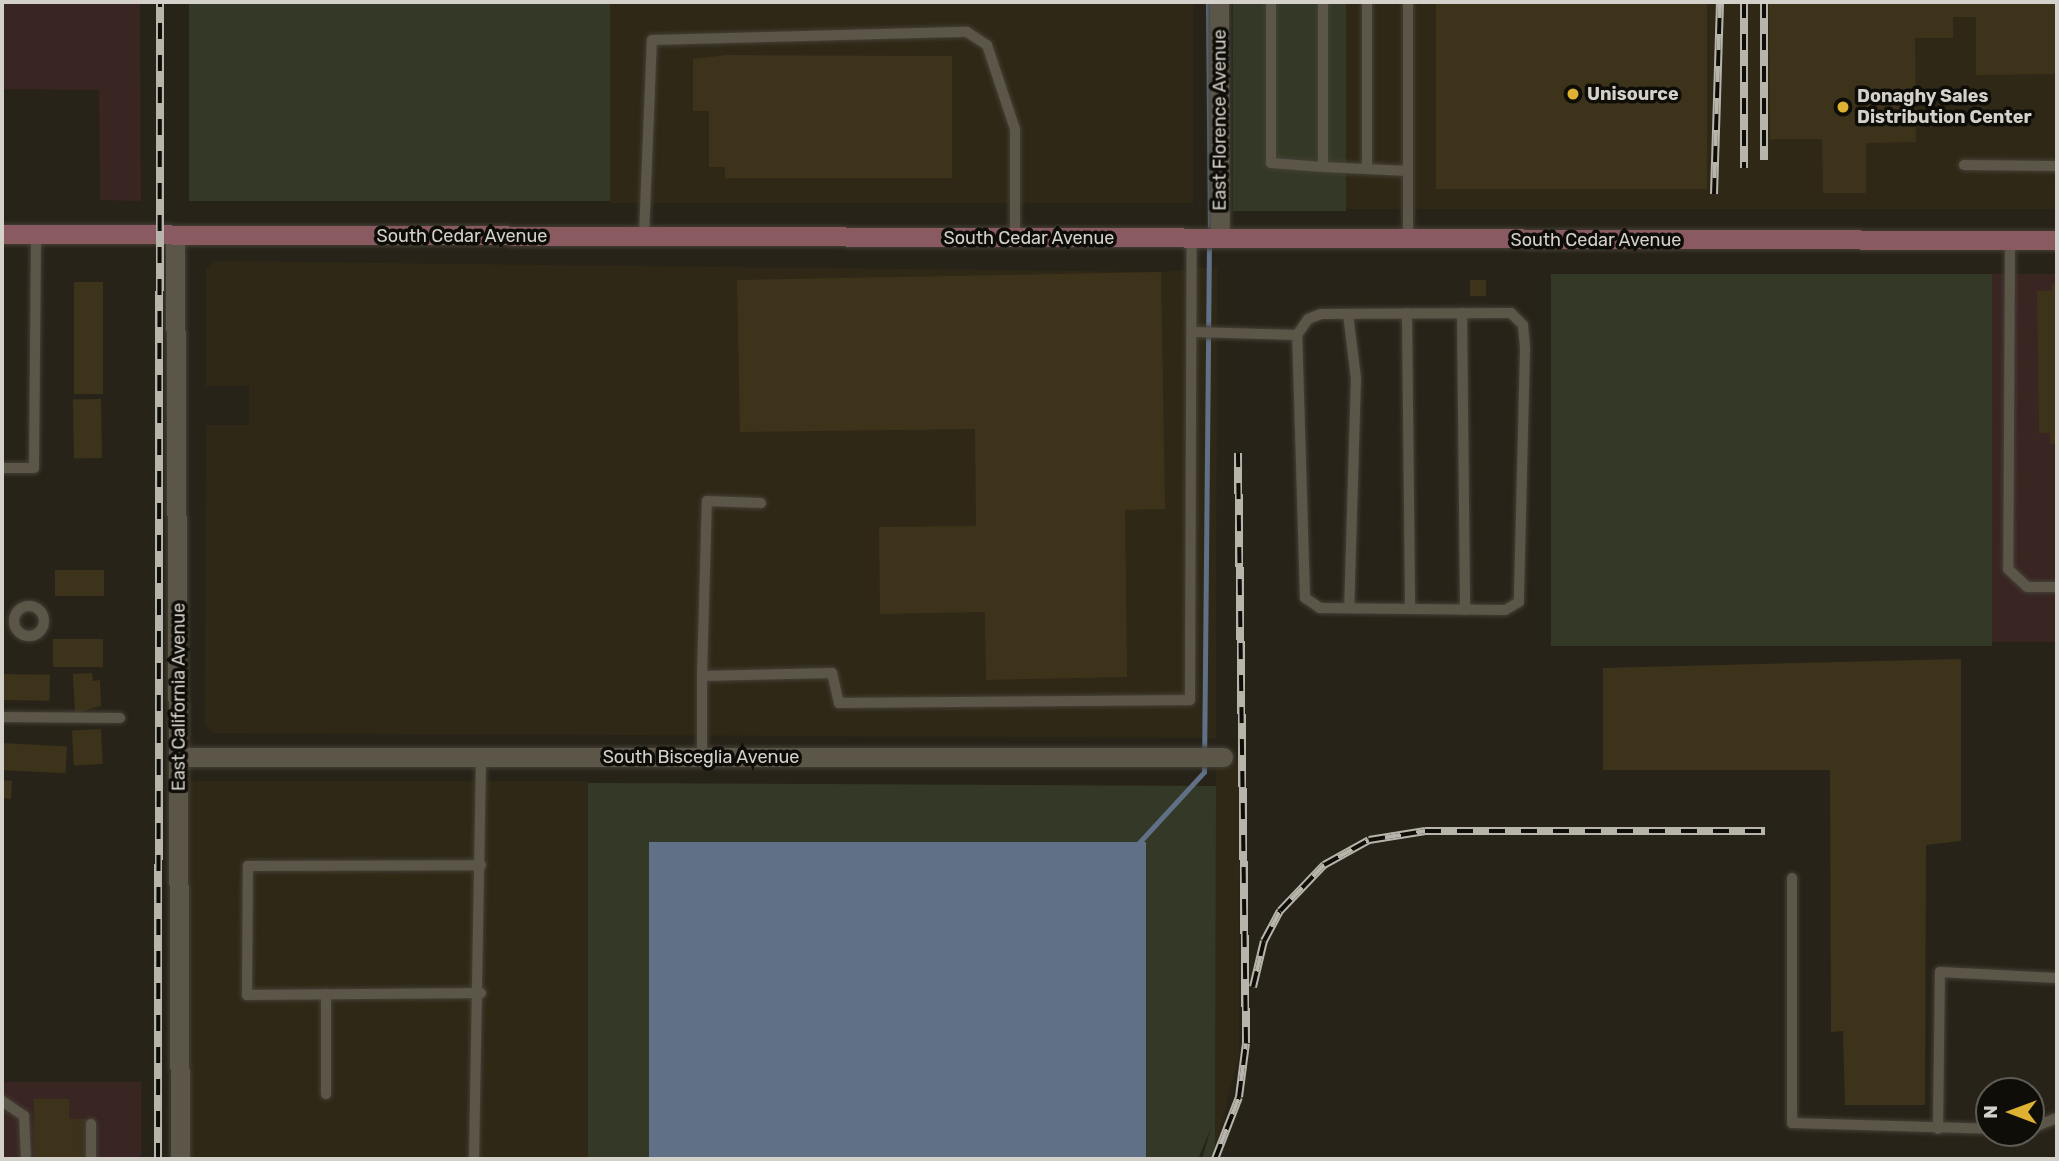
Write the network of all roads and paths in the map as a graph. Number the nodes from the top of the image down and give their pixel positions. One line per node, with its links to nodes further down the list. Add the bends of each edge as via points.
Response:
1 (1219, 2): 17 (street, East Florence Avenue)
2 (1271, 2): 8 (lane, via 1271,163)
3 (1323, 2): 8 (lane)
4 (1367, 2): 9 (lane)
5 (1408, 2): 10 (lane)
6 (1964, 165): 7 (lane)
7 (2057, 166)
8 (1323, 167): 9 (lane)
9 (1367, 169): 10 (lane)
10 (1408, 170): 18 (lane)
11 (2, 234): 12 (main road, South Cedar Avenue)
12 (36, 234): 13 (main road, South Cedar Avenue); 26 (lane, via 34,468)
13 (175, 235): 14 (main road, South Cedar Avenue); 35 (street, East California Avenue)
14 (644, 236): 15 (main road, South Cedar Avenue); 15 (lane, via 652,40 967,33 987,45 1015,129)
15 (1015, 237): 16 (main road, South Cedar Avenue)
16 (1192, 238): 17 (main road, South Cedar Avenue); 24 (lane)
17 (1220, 238): 18 (main road, South Cedar Avenue)
18 (1408, 240): 19 (main road, South Cedar Avenue)
19 (2010, 240): 20 (main road, South Cedar Avenue); 28 (lane, via 2008,569 2027,587)
20 (2057, 240)
21 (1407, 313): 22 (lane); 23 (lane); 30 (lane)
22 (1462, 313): 31 (lane); 31 (lane, via 1511,313 1523,325 1525,349 1523,593 1505,610)
23 (1348, 314): 25 (lane, via 1308,319); 29 (lane, via 1356,378)
24 (1194, 332): 25 (lane); 32 (lane, via 1190,700 839,703 832,673)
25 (1297, 335): 29 (lane, via 1300,580 1305,598 1320,608)
26 (2, 468)
27 (761, 503): 32 (lane, via 706,501)
28 (2057, 587)
29 (1349, 608): 30 (lane)
30 (1410, 609): 31 (lane)
31 (1465, 610)
32 (702, 676): 37 (lane)
33 (2, 717): 34 (lane)
34 (120, 718)
35 (179, 757): 36 (street, South Bisceglia Avenue); 51 (street, East California Avenue)
36 (481, 757): 37 (street, South Bisceglia Avenue); 39 (lane)
37 (702, 757): 38 (street, South Bisceglia Avenue)
38 (1223, 757)
39 (481, 865): 42 (lane); 43 (lane, via 248,866 247,995)
40 (1792, 877): 47 (lane, via 1792,1123)
41 (2057, 978): 47 (lane, via 1940,972)
42 (481, 993): 43 (lane); 52 (lane)
43 (326, 994): 44 (lane)
44 (326, 1094)
45 (2, 1101): 49 (lane, via 24,1116)
46 (91, 1124): 50 (lane)
47 (1938, 1129): 48 (lane)
48 (1975, 1129)
49 (26, 1159)
50 (91, 1159)
51 (180, 1159)
52 (474, 1159)

